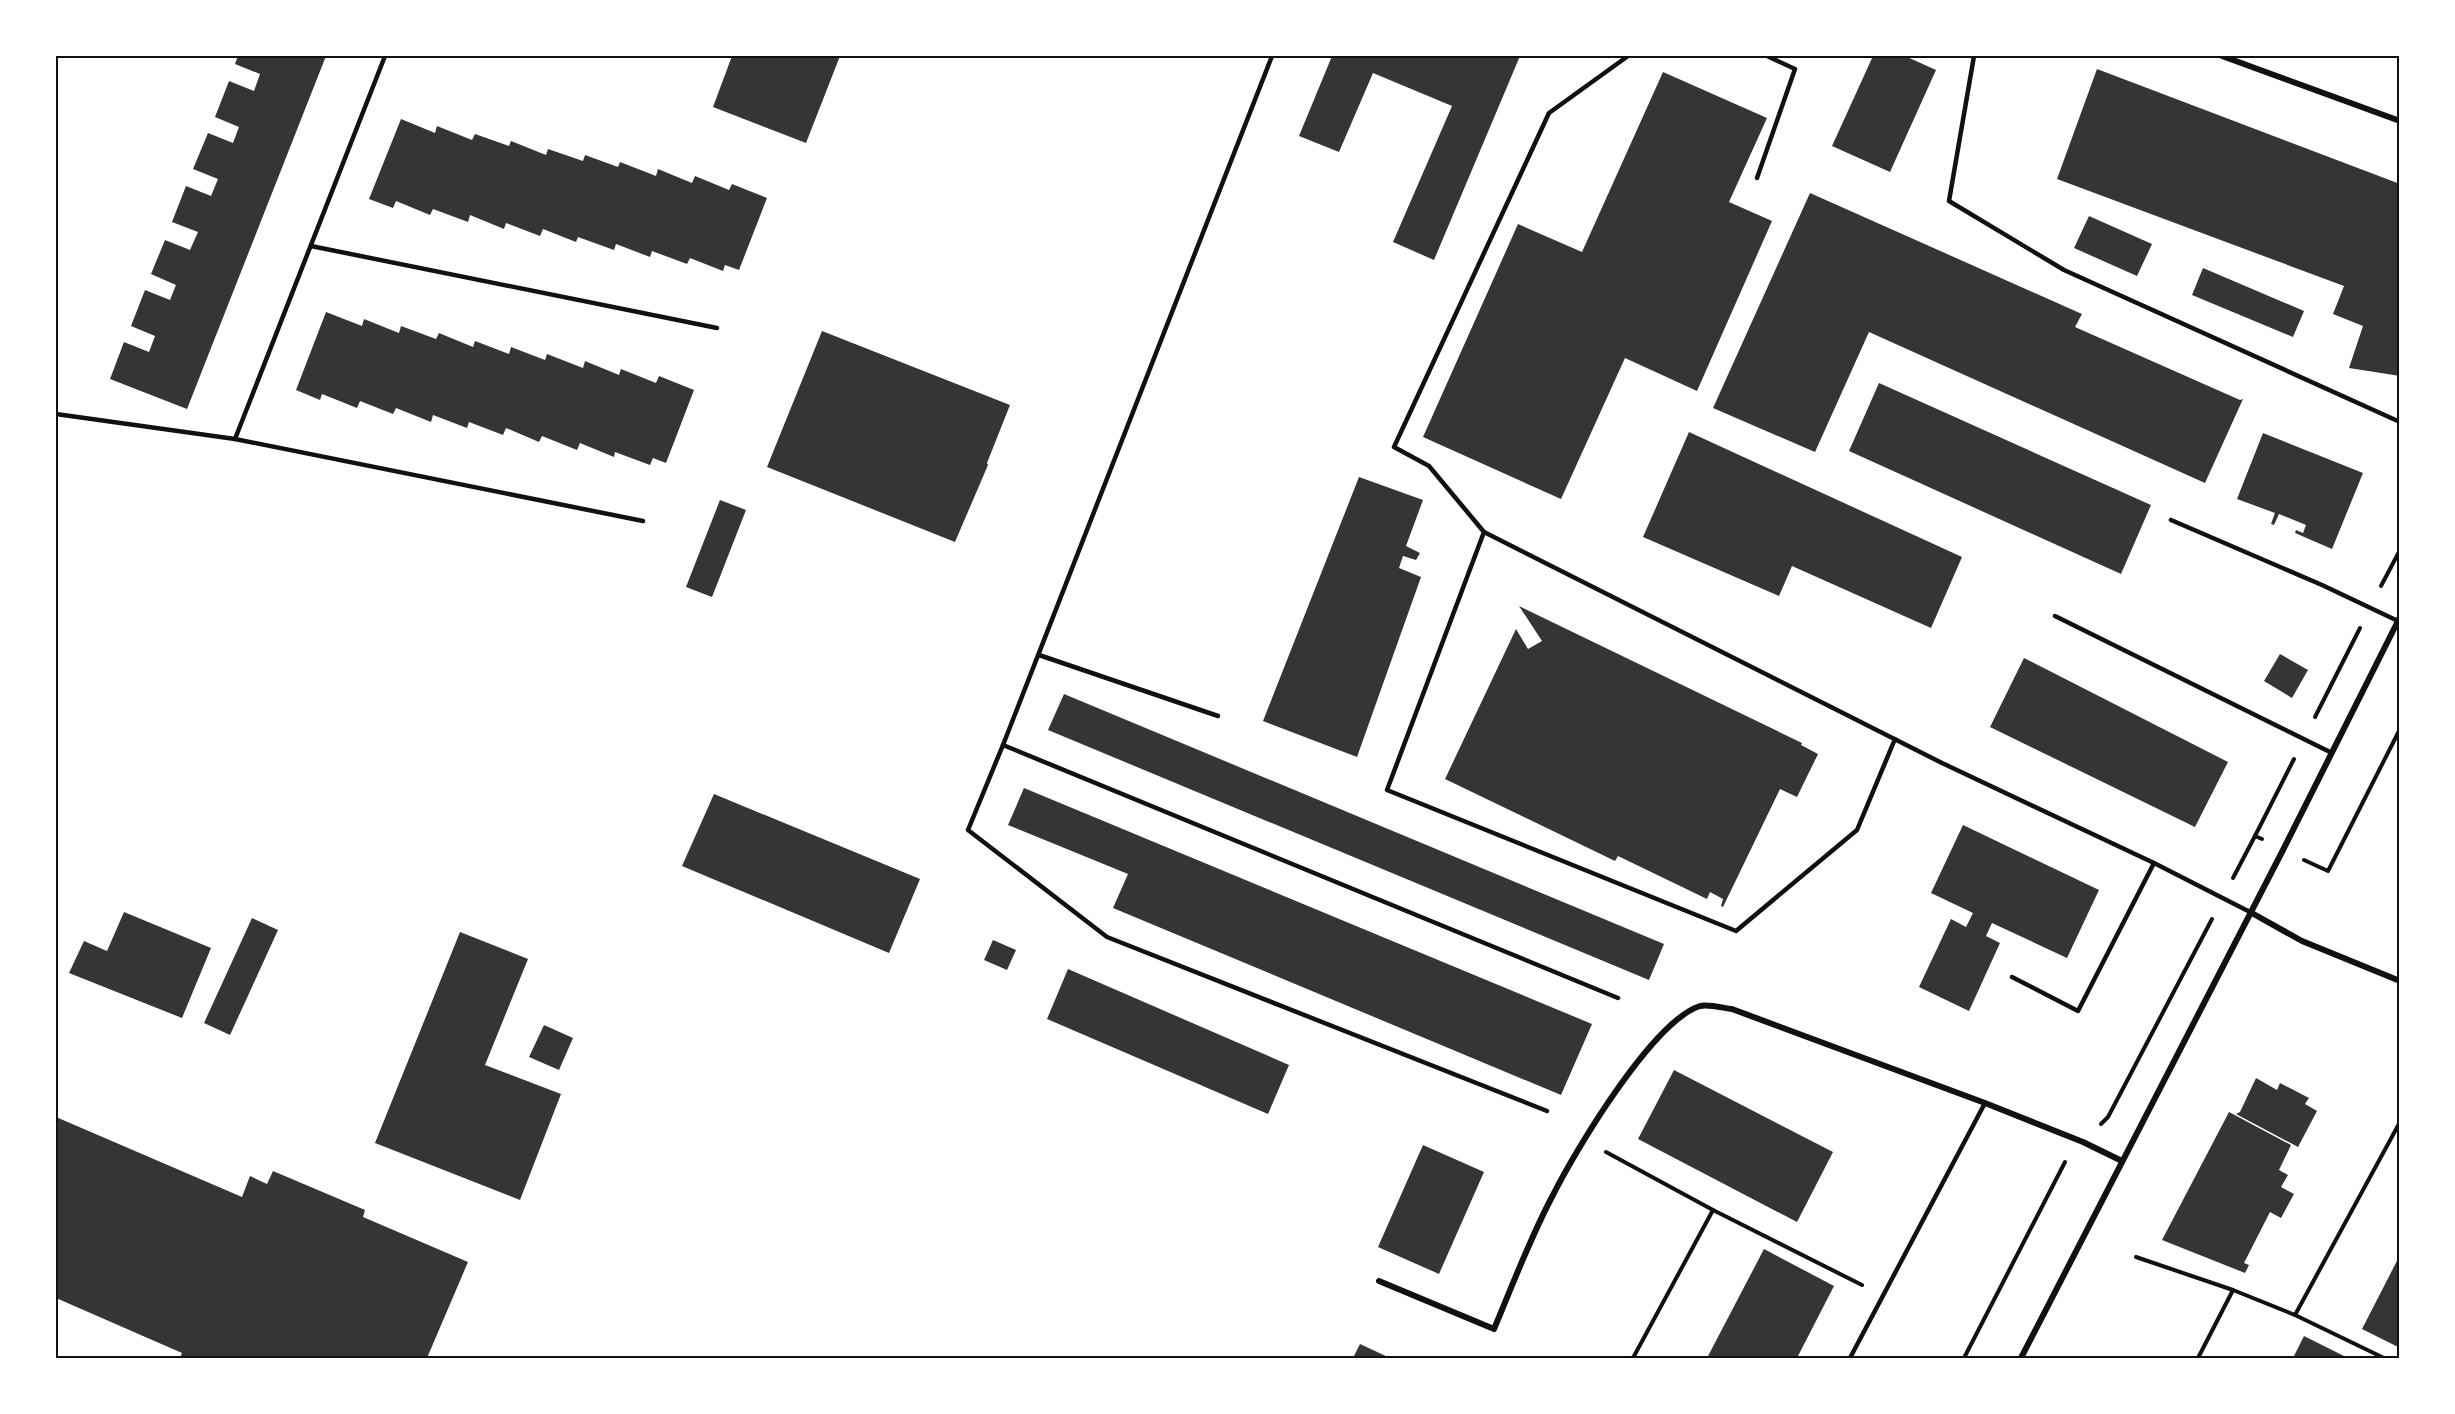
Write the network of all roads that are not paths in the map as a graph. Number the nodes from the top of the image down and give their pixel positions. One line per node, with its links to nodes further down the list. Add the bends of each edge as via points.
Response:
1 (385, 56): 9 (lane)
2 (1272, 56): 19 (lane)
3 (1628, 56): 16 (lane, via 1549,113 1394,447 1429,466)
4 (1767, 56): 8 (lane, via 1795,69)
5 (1974, 56): 12 (lane, via 1949,201 2064,270)
6 (2222, 56): 7 (street)
7 (2400, 121)
8 (1757, 178)
9 (310, 246): 10 (lane); 13 (lane)
10 (717, 328)
11 (56, 414): 13 (lane)
12 (2400, 422)
13 (235, 439): 15 (lane)
14 (2171, 520): 18 (lane)
15 (643, 521)
16 (1484, 532): 21 (lane); 21 (lane, via 1387,790 1736,932 1857,830)
17 (2055, 616): 23 (lane)
18 (2399, 619): 23 (street)
19 (1039, 655): 20 (lane); 22 (lane)
20 (1218, 716)
21 (1895, 739): 24 (lane)
22 (1003, 745): 28 (lane); 30 (lane, via 968,830 1107,937)
23 (2332, 753): 25 (street)
24 (2154, 863): 25 (lane); 26 (lane, via 2078,1011)
25 (2250, 912): 27 (street, via 2302,941); 31 (street)
26 (2012, 977)
27 (2400, 981)
28 (1618, 998)
29 (1985, 1103): 31 (street); 32 (street, via 1732,1009 1701,1006 1668,1026 1636,1063 1584,1140 1552,1196 1494,1329); 33 (lane)
30 (1547, 1111)
31 (2122, 1161): 34 (street)
32 (1379, 1281)
33 (1850, 1359)
34 (2021, 1359)

